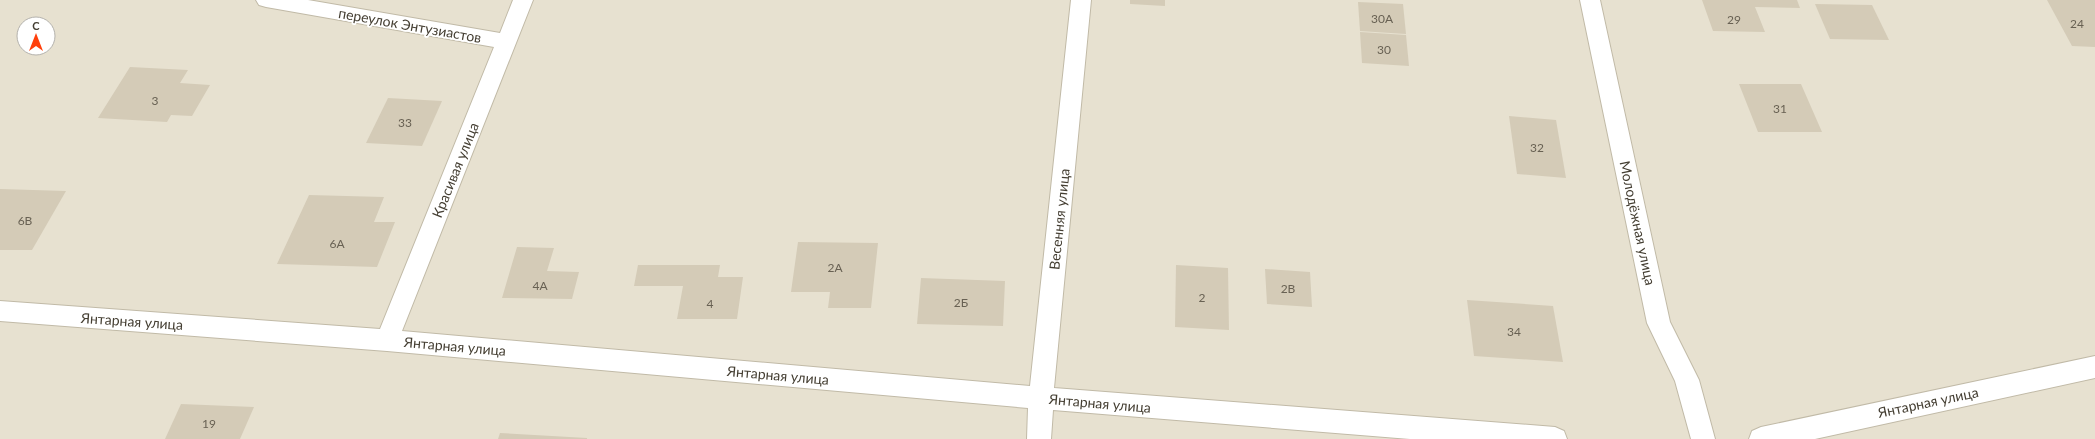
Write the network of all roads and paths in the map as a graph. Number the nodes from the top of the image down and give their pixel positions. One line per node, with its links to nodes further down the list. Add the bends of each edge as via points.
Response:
1 (266, 0): 5 (street, переулок Энтузиастов)
2 (523, 0): 5 (street, Красивая улица)
3 (1081, 0): 9 (street, Весенняя улица)
4 (1590, 0): 12 (street, Молодёжная улица, via 1659,323 1687,380)
5 (507, 42): 7 (street, Красивая улица)
6 (0, 311): 7 (street, Янтарная улица)
7 (387, 340): 9 (street, Янтарная улица)
8 (2095, 367): 13 (street, Янтарная улица)
9 (1041, 398): 10 (street, Весенняя улица); 11 (street, Янтарная улица)
10 (1039, 439)
11 (1555, 439)
12 (1703, 439)
13 (1760, 439)

